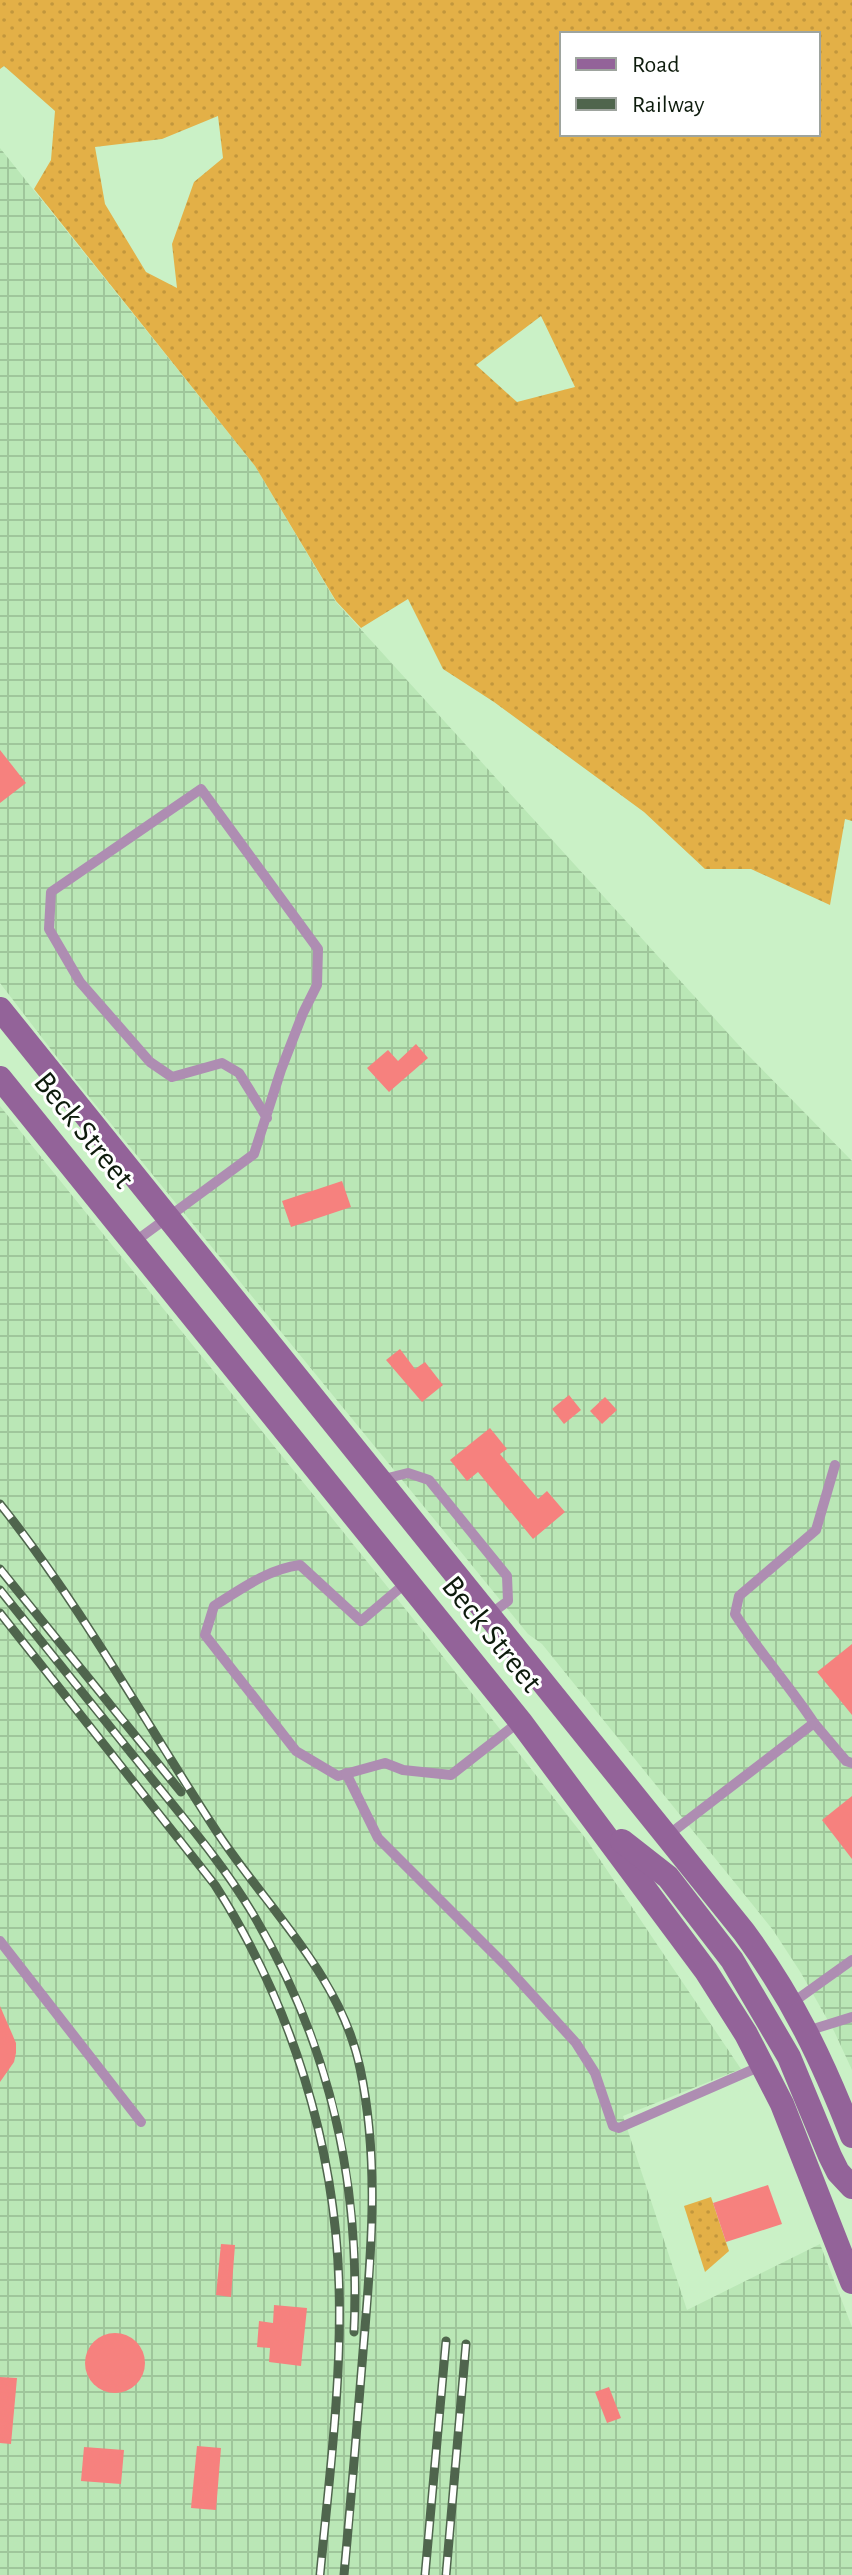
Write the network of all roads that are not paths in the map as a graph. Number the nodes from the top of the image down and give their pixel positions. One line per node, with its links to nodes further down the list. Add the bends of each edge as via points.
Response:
1 (0, 1009): 4 (main road, Beck Street)
2 (0, 1078): 5 (main road, Beck Street)
3 (267, 1118): 3 (lane, via 317,985 318,949 201,789 51,892 49,929 80,982 150,1062 172,1077 222,1063 239,1073); 4 (lane, via 254,1154)
4 (167, 1218): 5 (lane); 7 (main road, Beck Street)
5 (133, 1243): 8 (main road, Beck Street)
6 (835, 1465): 11 (lane, via 816,1530 739,1596 735,1614)
7 (378, 1480): 9 (main road, Beck Street); 9 (lane, via 408,1473 429,1480 507,1576 508,1601)
8 (408, 1581): 10 (main road, Beck Street); 13 (lane, via 361,1621 300,1565 259,1578 214,1606 205,1635 296,1751 338,1776)
9 (488, 1615): 15 (main road, Beck Street)
10 (520, 1721): 13 (lane, via 451,1775 385,1763); 14 (main road, Beck Street)
11 (814, 1723): 12 (lane); 15 (lane)
12 (852, 1763)
13 (346, 1773): 21 (lane, via 378,1838 576,2043 595,2073 613,2126 619,2128)
14 (597, 1823): 21 (main road, Beck Street, via 706,1971); 24 (main road, via 668,1877 732,1960 789,2057 838,2172)
15 (667, 1836): 18 (main road, Beck Street, via 744,1932)
16 (0, 1941): 22 (lane)
17 (852, 1960): 18 (lane)
18 (792, 2003): 20 (main road, Beck Street)
19 (852, 2017): 20 (lane)
20 (807, 2031): 23 (main road, Beck Street)
21 (763, 2065): 25 (main road, Beck Street)
22 (141, 2122)
23 (852, 2136)
24 (852, 2187)
25 (852, 2282)

